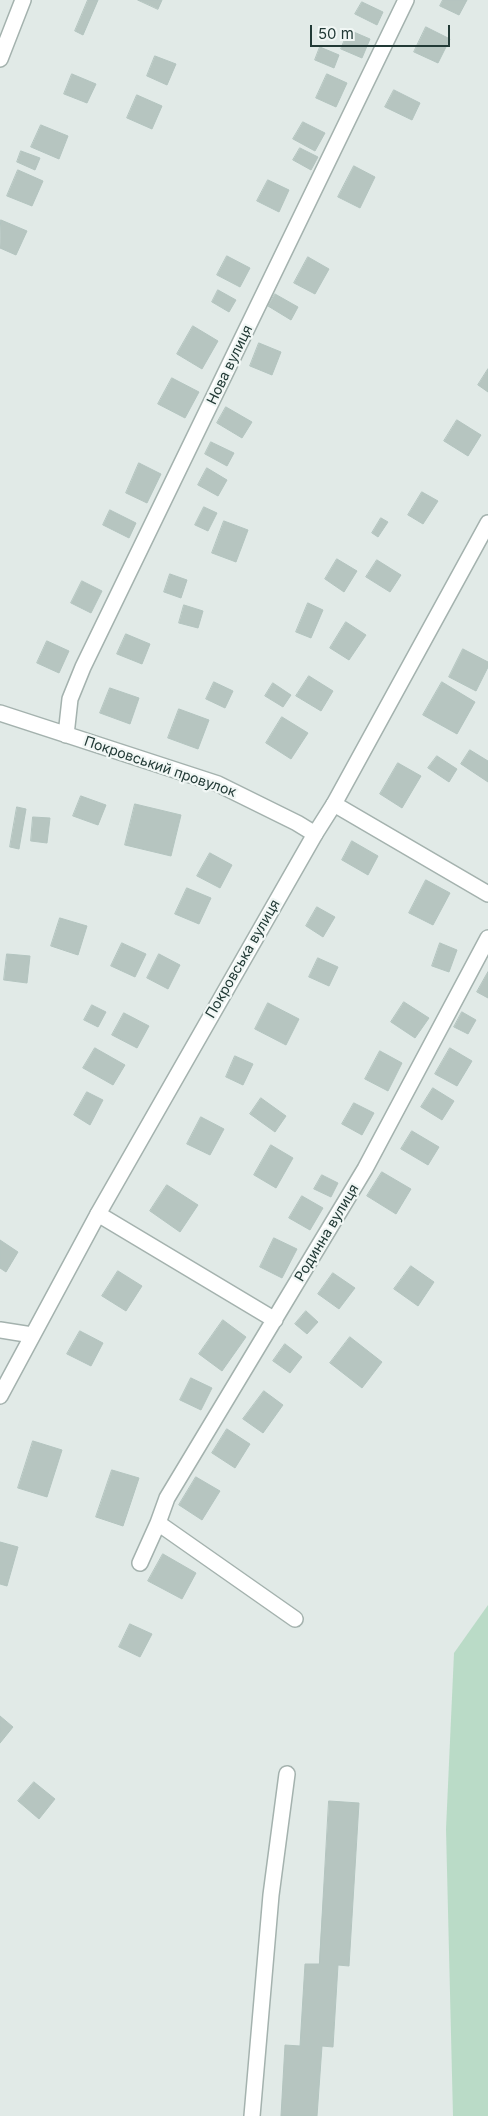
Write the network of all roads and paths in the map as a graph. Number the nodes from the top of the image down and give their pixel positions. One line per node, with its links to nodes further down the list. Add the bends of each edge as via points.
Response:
1 (23, 0): 3 (street)
2 (406, 0): 6 (street, Нова вулиця, via 83,667 70,699)
3 (0, 60)
4 (488, 523): 7 (street, Покровська вулиця)
5 (0, 713): 6 (street, Покровський провулок)
6 (66, 734): 8 (street, Покровський провулок, via 218,784)
7 (334, 804): 8 (street, Покровська вулиця); 9 (street)
8 (315, 834): 11 (street, Покровська вулиця)
9 (488, 894)
10 (488, 938): 12 (street, Родинна вулиця, via 366,1169)
11 (98, 1214): 12 (street); 14 (street, Покровська вулиця)
12 (275, 1320): 16 (street, Родинна вулиця, via 167,1498)
13 (0, 1330): 14 (street)
14 (32, 1335): 15 (street, Покровська вулиця)
15 (0, 1396)
16 (158, 1523): 17 (street, Родинна вулиця); 18 (street)
17 (140, 1563)
18 (295, 1618)
19 (287, 1774): 20 (street, via 271,1895)
20 (252, 2116)

